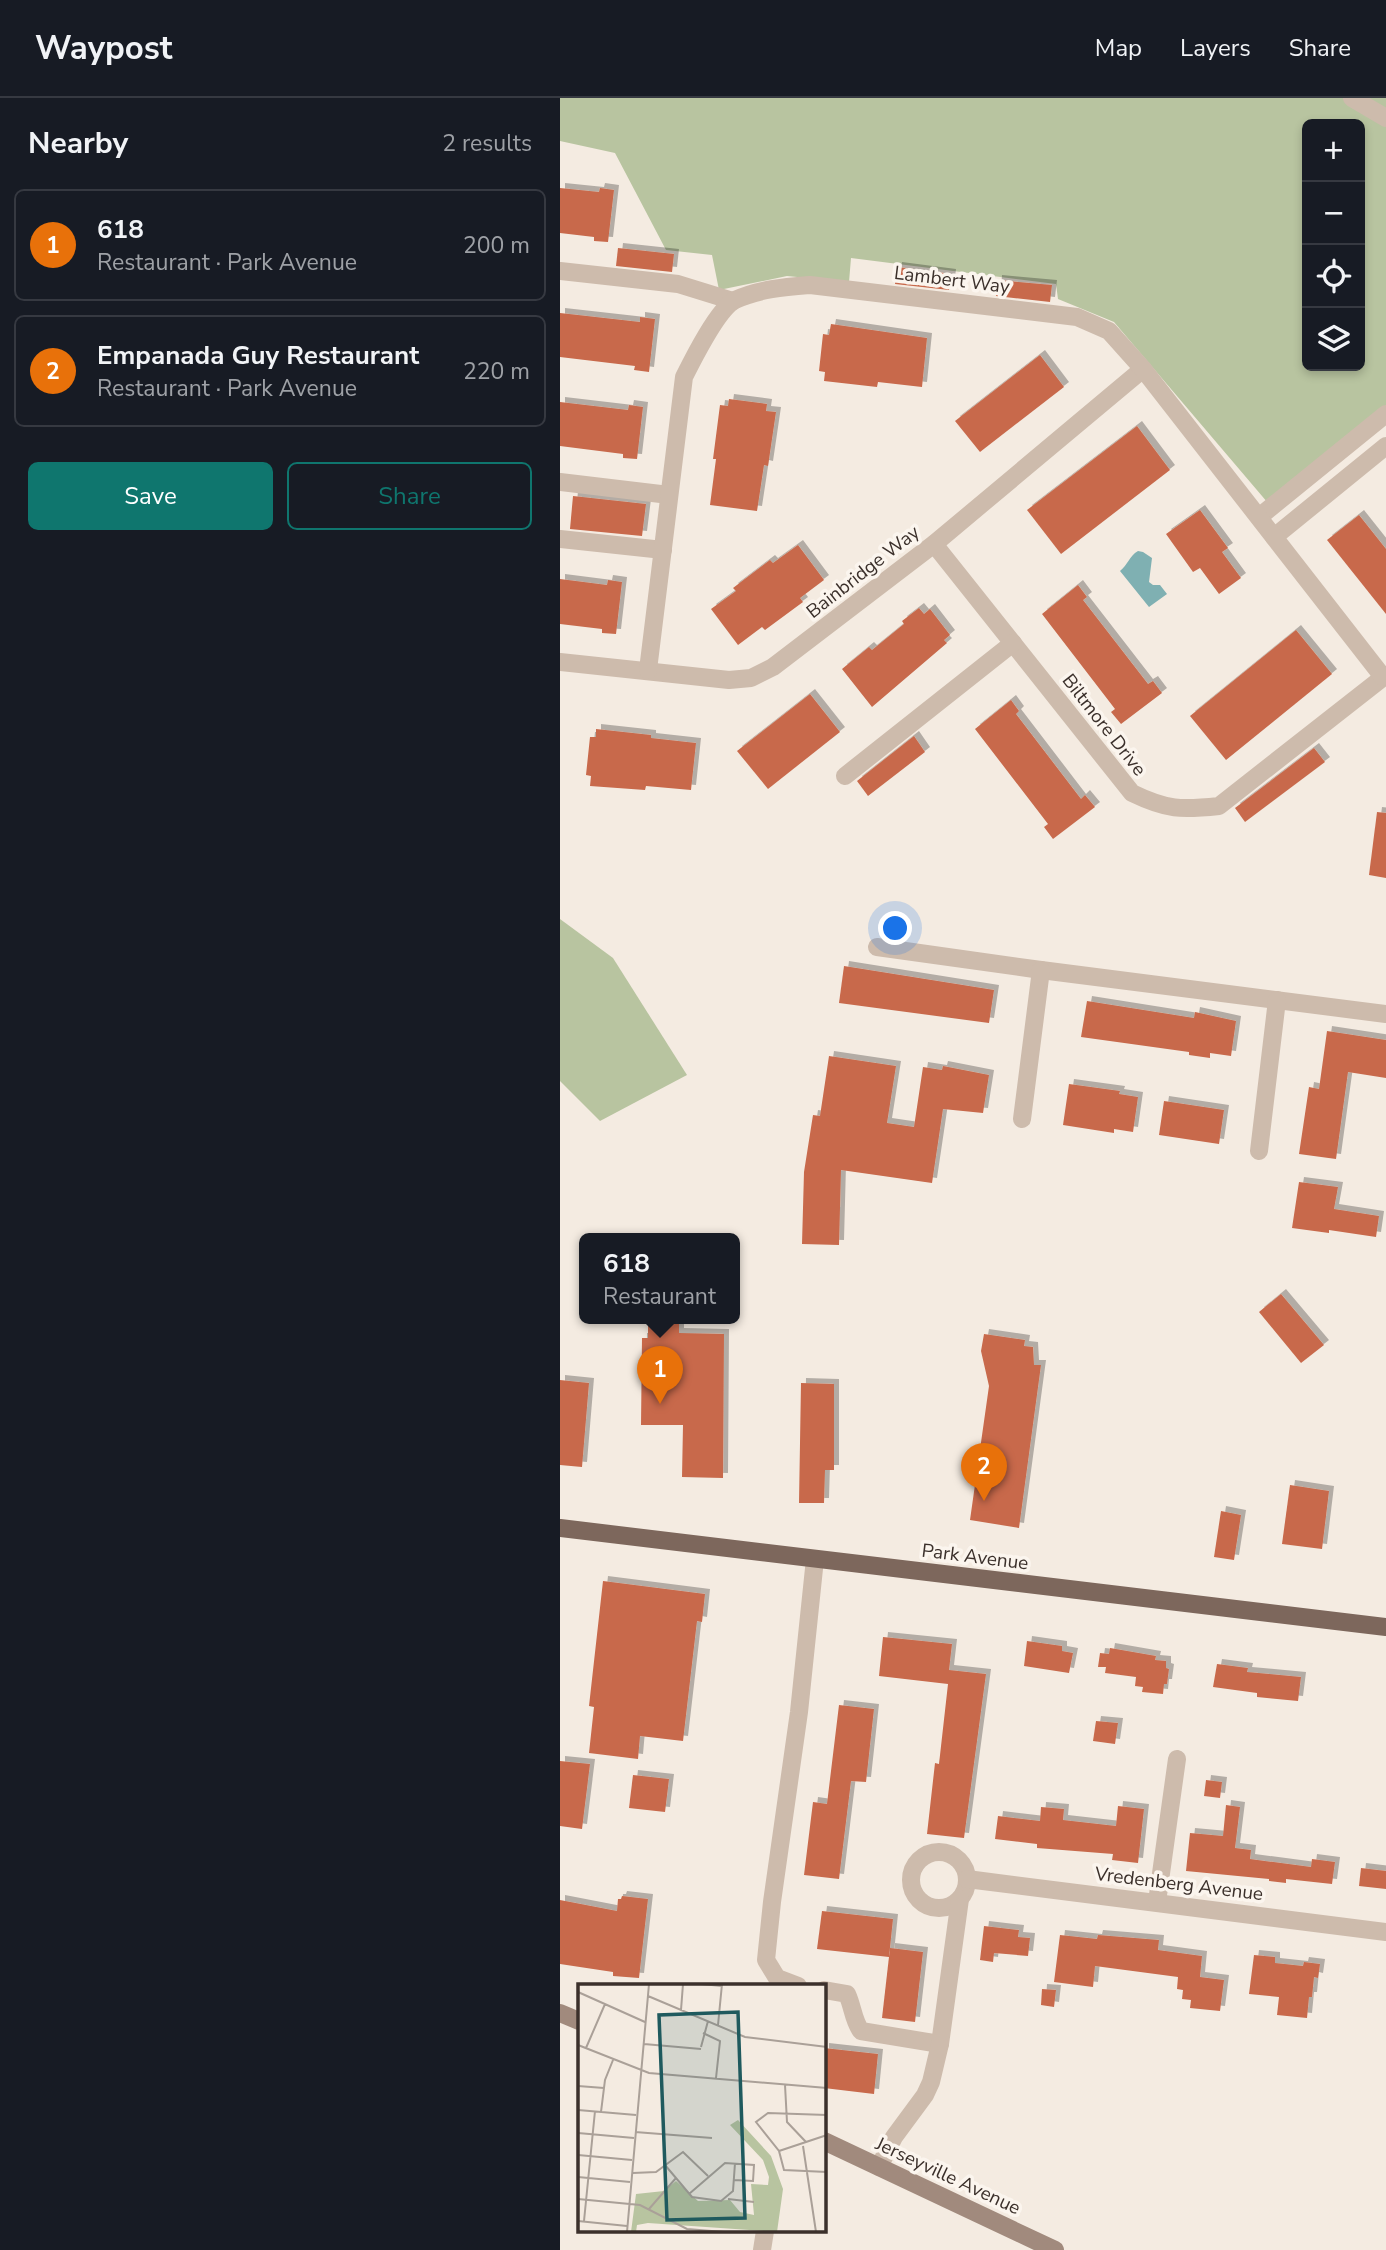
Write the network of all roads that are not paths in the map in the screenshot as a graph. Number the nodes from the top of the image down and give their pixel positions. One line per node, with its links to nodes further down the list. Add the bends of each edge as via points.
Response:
1 (1352, 98): 2 (street)
2 (1386, 118)
3 (560, 271): 4 (street, via 678,284)
4 (733, 301): 5 (street, Lambert Way, via 772,288 810,285 1077,317 1110,331); 11 (street, via 703,339 684,377)
5 (1143, 369): 12 (street, Lambert Way); 15 (street, Bainbridge Way)
6 (1386, 414): 7 (street)
7 (1351, 445): 9 (street); 12 (street)
8 (1386, 446): 9 (street)
9 (1365, 463): 13 (street)
10 (560, 482): 11 (street)
11 (669, 495): 16 (street)
12 (1259, 517): 13 (street, Lambert Way)
13 (1275, 537): 20 (street, Lambert Way)
14 (560, 539): 16 (street)
15 (934, 544): 17 (street, Biltmore Drive); 19 (street, Bainbridge Way, via 773,667 751,678 729,680)
16 (663, 550): 19 (street)
17 (1013, 643): 20 (street, Biltmore Drive, via 1132,793 1159,806 1185,810 1219,806); 21 (street)
18 (560, 662): 19 (street, Bainbridge Way)
19 (648, 670)
20 (1384, 676)
21 (845, 776)
22 (877, 947): 23 (street)
23 (1041, 970): 24 (street); 26 (street)
24 (1277, 1000): 25 (street); 27 (street)
25 (1386, 1014)
26 (1022, 1119)
27 (1259, 1151)
28 (560, 1528): 29 (main road, Park Avenue)
29 (815, 1559): 30 (main road, Park Avenue); 36 (street, via 766,1960 777,1978)
30 (1386, 1627)
31 (1177, 1759): 34 (street)
32 (967, 1879): 33 (street); 33 (street, via 958,1859 937,1852 918,1861 912,1871 913,1892 929,1907 951,1906); 34 (street, Vredenberg Avenue)
33 (960, 1899): 40 (street)
34 (1157, 1902): 35 (street, Vredenberg Avenue)
35 (1386, 1932)
36 (793, 1984)
37 (826, 1990): 40 (street, via 847,1994 861,2031)
38 (560, 2013): 39 (street)
39 (578, 2021)
40 (940, 2044): 42 (street, via 925,2095 894,2137)
41 (826, 2142): 42 (street, Jerseyville Avenue)
42 (879, 2167): 45 (street, Jerseyville Avenue)
43 (765, 2232): 44 (street)
44 (762, 2250)
45 (1055, 2250)

